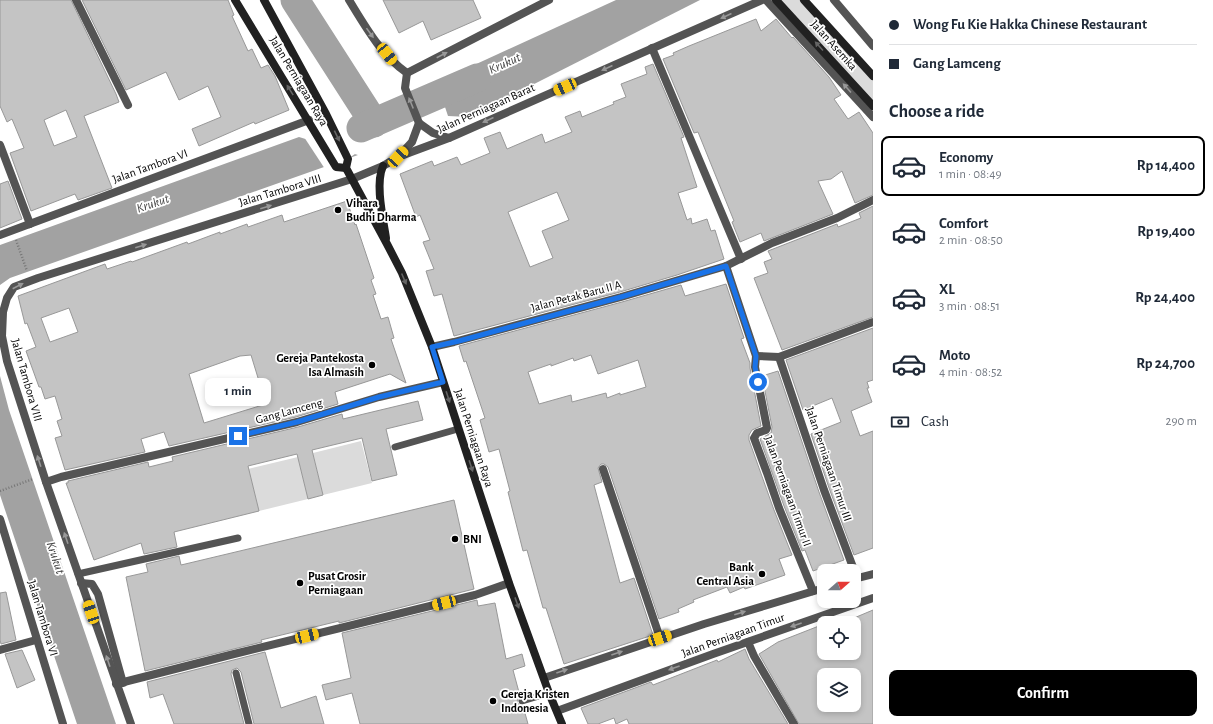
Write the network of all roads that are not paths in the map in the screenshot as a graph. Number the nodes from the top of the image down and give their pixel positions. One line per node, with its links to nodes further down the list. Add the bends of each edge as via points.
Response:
1 (76, 0): 15 (street)
2 (235, 0): 19 (main road, Jalan Perniagaan Raya, one-way to 2)
3 (264, 0): 24 (main road, Jalan Perniagaan Raya, one-way to 24, via 348,159)
4 (349, 0): 13 (street, one-way to 13, via 369,33 395,65)
5 (549, 0): 13 (street, one-way to 5)
6 (762, 0): 12 (street, Jalan Perniagaan Barat, one-way to 12)
7 (766, 0): 17 (street, one-way to 7)
8 (776, 0): 16 (main road, Jalan Asemka, one-way to 8)
9 (804, 0): 14 (main road, Jalan Asemka)
10 (834, 0): 11 (street)
11 (873, 46)
12 (652, 48): 20 (street, Jalan Perniagaan Barat, one-way to 20); 30 (street)
13 (407, 73): 18 (street, one-way to 13, via 405,88)
14 (873, 76)
15 (128, 104)
16 (873, 106)
17 (873, 117)
18 (418, 121): 20 (street, via 433,133); 22 (street, via 412,142)
19 (310, 122): 24 (main road, Jalan Perniagaan Raya, via 336,167); 27 (street, Jalan Tambora VI)
20 (449, 138): 22 (street, Jalan Perniagaan Barat)
21 (0, 145): 27 (street)
22 (398, 157): 23 (street, Jalan Perniagaan Barat)
23 (383, 166): 25 (street, Jalan Perniagaan Barat); 29 (main road, via 379,176)
24 (346, 168): 25 (main road, Jalan Perniagaan Raya)
25 (352, 179): 29 (main road, Jalan Perniagaan Raya); 40 (street, Jalan Tambora VIII, one-way to 25, via 7,361 2,336 3,312 14,287)
26 (873, 200): 30 (street, Jalan Petak Baru II A)
27 (30, 224): 28 (street, Jalan Tambora VI)
28 (0, 235)
29 (387, 244): 33 (main road, Jalan Perniagaan Raya, one-way to 33, via 402,273)
30 (741, 259): 31 (street, Jalan Petak Baru II A)
31 (726, 266): 33 (street, Jalan Petak Baru II A); 34 (street)
32 (873, 322): 35 (street)
33 (432, 347): 36 (main road, Jalan Perniagaan Raya)
34 (756, 356): 35 (street); 50 (street, Jalan Perniagaan Timur II, via 755,367 767,428 757,433 754,438 779,508)
35 (779, 357): 43 (street, Jalan Perniagaan Timur III)
36 (443, 382): 37 (main road, Jalan Perniagaan Raya, one-way to 37); 40 (street, Gang Lamceng, via 379,397 297,422)
37 (458, 429): 38 (lane); 48 (main road, Jalan Perniagaan Raya, one-way to 48)
38 (395, 447)
39 (603, 469): 52 (street)
40 (46, 482): 44 (street, Jalan Tambora VIII, one-way to 40)
41 (0, 519): 53 (street, Jalan Tambora VI)
42 (238, 538): 44 (lane)
43 (851, 564)
44 (78, 574): 47 (street, Jalan Tambora VIII)
45 (873, 574): 46 (street)
46 (861, 578)
47 (81, 583): 58 (street, Jalan Tambora VIII, one-way to 47); 58 (street, via 92,584 98,594)
48 (510, 583): 57 (main road, Jalan Perniagaan Raya, one-way to 57); 58 (street, via 475,595)
49 (817, 590): 50 (street, Jalan Perniagaan Timur)
50 (814, 591): 52 (street, Jalan Perniagaan Timur, one-way to 50)
51 (873, 598): 54 (street, Jalan Perniagaan Timur, one-way to 54)
52 (660, 638): 57 (street, Jalan Perniagaan Timur, one-way to 52)
53 (36, 640): 55 (street); 62 (street, Jalan Tambora VI)
54 (748, 642): 61 (street, Jalan Perniagaan Timur, one-way to 61); 66 (street)
55 (0, 650)
56 (236, 673): 64 (lane)
57 (544, 678): 59 (main road, Jalan Perniagaan Raya)
58 (119, 684): 63 (street, Jalan Tambora VIII)
59 (549, 693): 60 (lane); 61 (main road, Jalan Perniagaan Raya)
60 (522, 701)
61 (557, 711): 65 (main road, Jalan Perniagaan Raya)
62 (63, 724)
63 (131, 724)
64 (249, 724)
65 (562, 724)
66 (794, 724)

